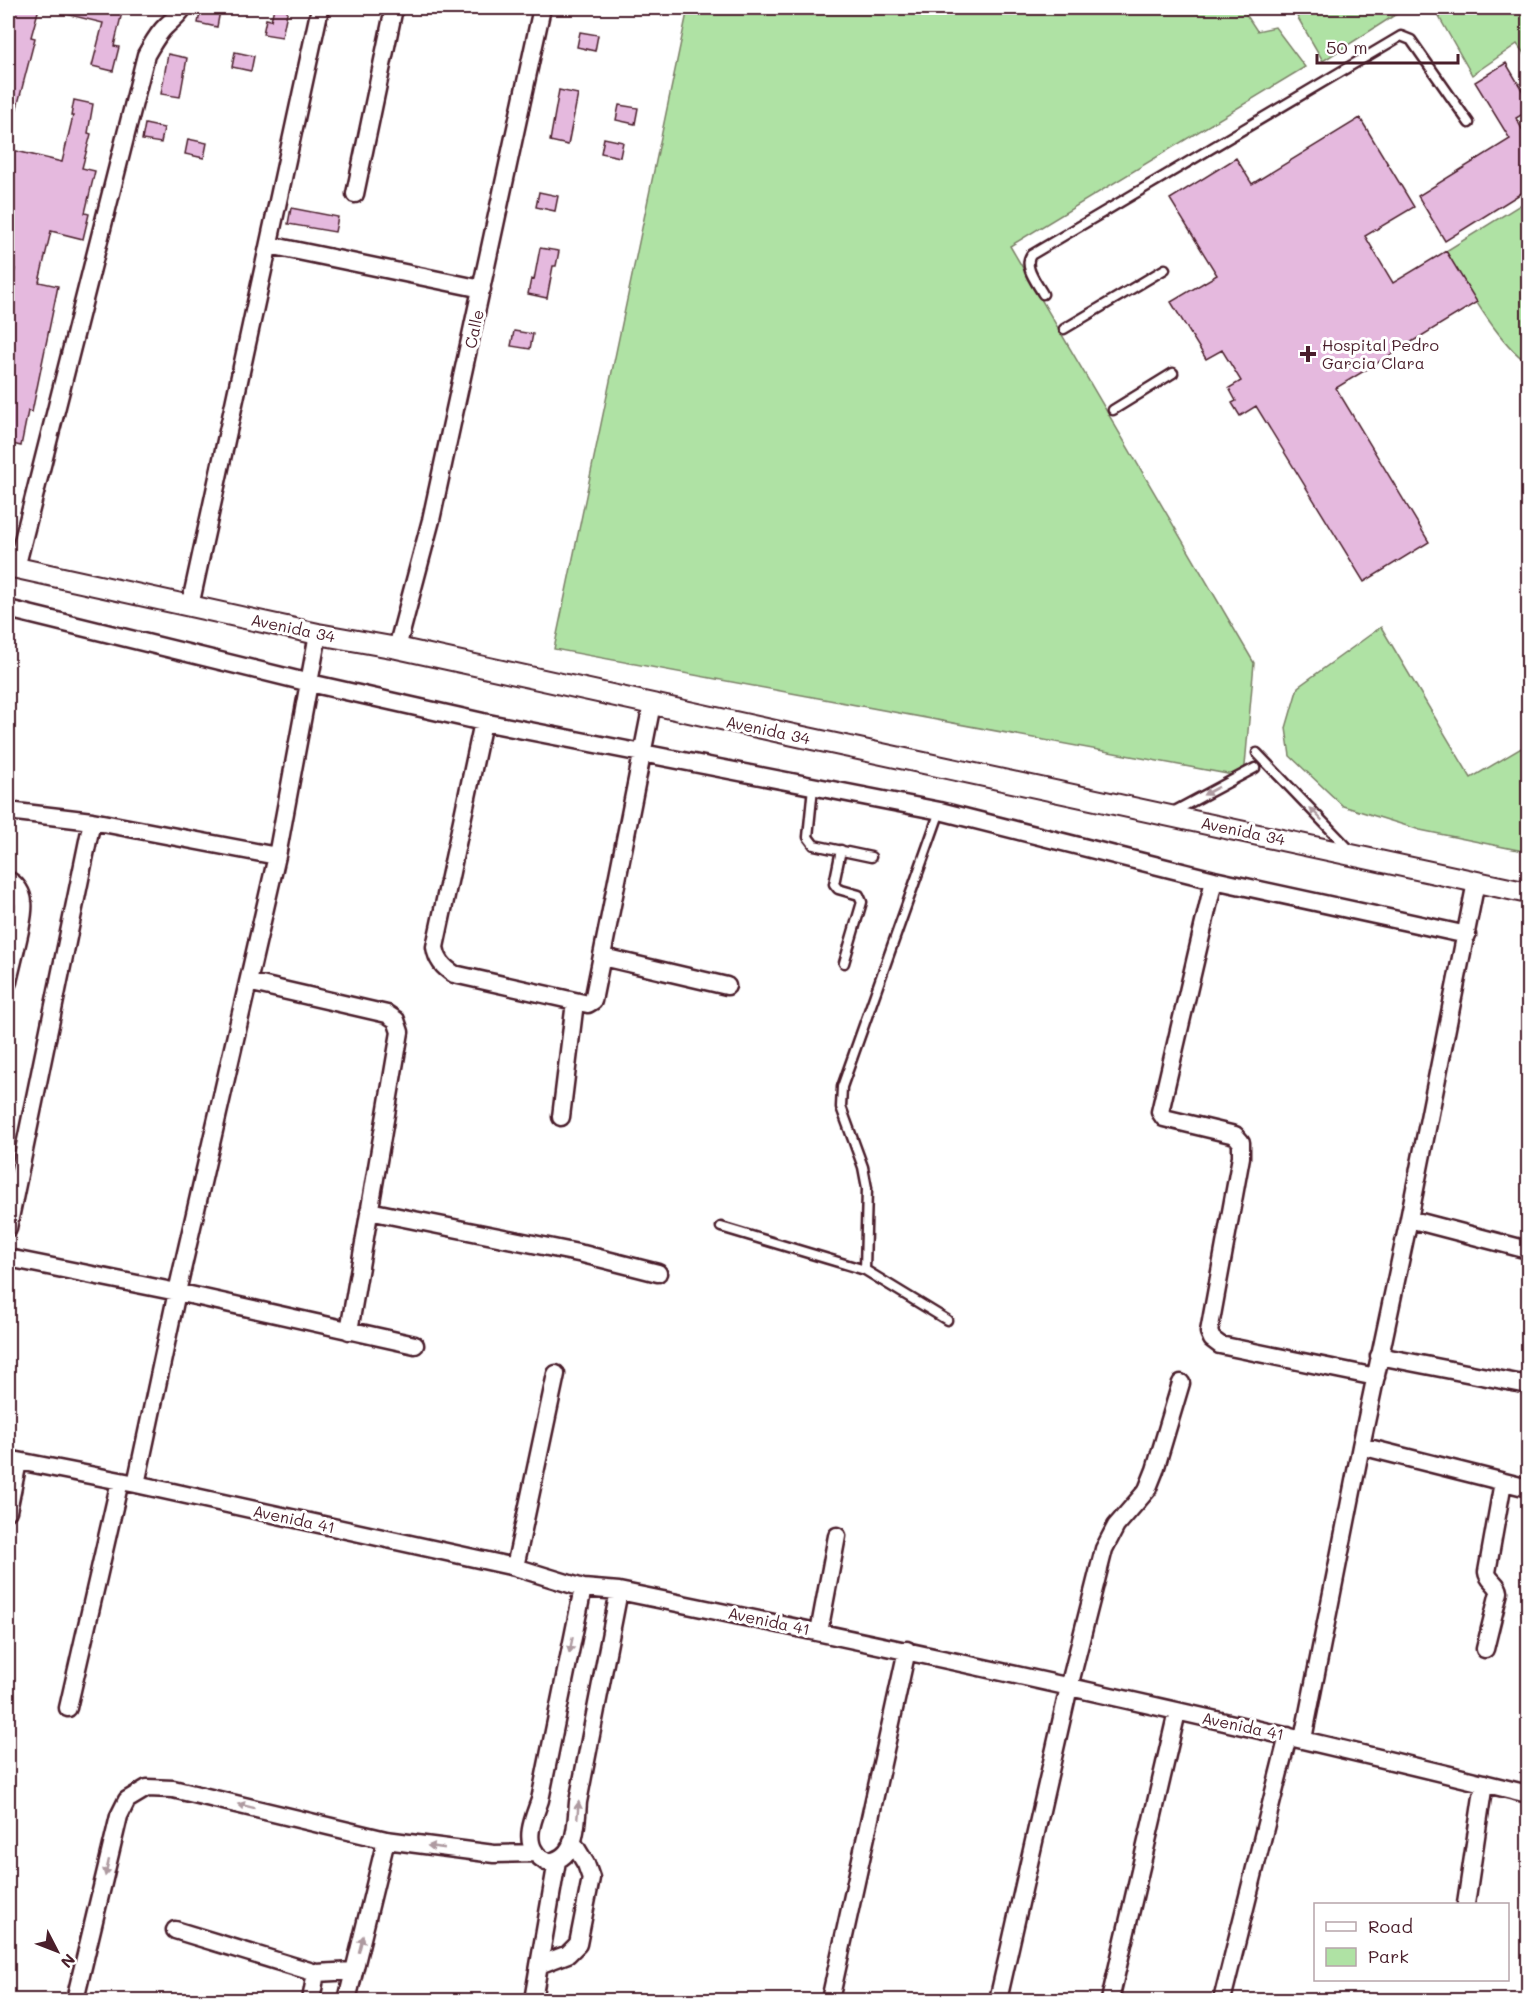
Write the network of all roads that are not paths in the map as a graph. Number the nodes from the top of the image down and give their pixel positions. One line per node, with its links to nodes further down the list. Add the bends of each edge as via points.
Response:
1 (183, 8): 14 (street, via 146,55)
2 (320, 8): 7 (street)
3 (394, 8): 6 (street)
4 (542, 8): 9 (street, Calle)
5 (1469, 123): 10 (lane, via 1411,40 1401,36 1031,255 1027,266)
6 (355, 194)
7 (269, 245): 9 (street); 15 (street)
8 (1165, 269): 11 (lane)
9 (482, 289): 18 (street, Calle, via 431,520)
10 (1043, 294)
11 (1064, 329)
12 (1173, 373): 13 (lane)
13 (1113, 410)
14 (12, 567): 15 (street, Avenida 34)
15 (190, 606): 17 (street, Avenida 34)
16 (8, 609): 19 (street)
17 (318, 634): 18 (street, Avenida 34); 19 (street)
18 (397, 648): 20 (street, Avenida 34)
19 (310, 683): 21 (street); 31 (street)
20 (652, 704): 23 (street); 28 (street, Avenida 34)
21 (483, 722): 23 (street); 44 (street, via 436,955 454,974)
22 (1257, 753): 32 (lane, one-way to 22)
23 (643, 754): 25 (street); 39 (street)
24 (1255, 768): 28 (lane, one-way to 28)
25 (813, 786): 27 (street); 30 (lane, via 808,837 814,845)
26 (8, 811): 29 (street)
27 (940, 811): 35 (street); 52 (lane, via 842,1087 841,1107 867,1188)
28 (1167, 815): 32 (street, Avenida 34)
29 (92, 821): 31 (street); 49 (street)
30 (841, 850): 33 (lane); 40 (lane, via 834,884 859,895 862,902)
31 (277, 856): 42 (street)
32 (1356, 856): 36 (street, Avenida 34)
33 (871, 857)
34 (8, 880): 41 (street, via 20,892 24,905)
35 (1214, 880): 38 (street); 60 (street, via 1160,1112 1164,1118 1235,1135 1241,1142 1209,1332 1220,1345)
36 (1476, 882): 37 (street, Avenida 34); 38 (street)
37 (1528, 893)
38 (1467, 935): 47 (street)
39 (603, 957): 43 (street); 44 (street, via 593,1001)
40 (844, 963)
41 (8, 982)
42 (248, 982): 46 (street, via 387,1014 396,1020 399,1048); 54 (street)
43 (727, 986)
44 (575, 1002): 45 (street)
45 (561, 1117)
46 (369, 1211): 53 (street); 56 (street)
47 (1409, 1219): 50 (street); 58 (street)
48 (722, 1227): 52 (lane)
49 (8, 1228)
50 (1528, 1250)
51 (8, 1258): 54 (street)
52 (865, 1270): 55 (lane)
53 (658, 1273)
54 (177, 1292): 56 (street); 66 (street)
55 (947, 1320)
56 (349, 1330): 57 (street)
57 (416, 1345)
58 (1380, 1356): 60 (street); 62 (street)
59 (556, 1374): 70 (street)
60 (1376, 1377): 63 (street)
61 (1181, 1383): 76 (street, via 1147,1490 1116,1526 1104,1549)
62 (1528, 1385)
63 (1361, 1446): 65 (street); 79 (street)
64 (13, 1460): 66 (street, Avenida 41); 68 (street)
65 (1503, 1482): 67 (street); 74 (street, via 1487,1572 1499,1592)
66 (128, 1483): 70 (street, Avenida 41); 77 (street)
67 (1528, 1488)
68 (8, 1510)
69 (837, 1536): 73 (street)
70 (514, 1567): 71 (street, Avenida 41)
71 (583, 1588): 72 (street, Avenida 41); 84 (street, one-way to 84, via 540,1800 531,1825)
72 (619, 1591): 73 (street, Avenida 41); 83 (street, one-way to 72)
73 (819, 1632): 75 (street, Avenida 41)
74 (1485, 1649)
75 (907, 1650): 76 (street, Avenida 41); 95 (street)
76 (1069, 1687): 78 (street, Avenida 41); 96 (street)
77 (68, 1708)
78 (1177, 1712): 79 (street, Avenida 41); 97 (street)
79 (1296, 1737): 80 (street, Avenida 41); 98 (street)
80 (1484, 1783): 81 (street, Avenida 41); 86 (street)
81 (1528, 1794)
82 (386, 1840): 84 (street, one-way to 82, via 494,1854); 89 (street, one-way to 82); 91 (street, one-way to 91, via 172,1789 147,1788 127,1800 119,1816)
83 (573, 1841): 85 (street); 88 (street, via 591,1878 578,1944 568,1954)
84 (535, 1852): 85 (street, via 546,1862)
85 (557, 1861): 88 (street)
86 (1466, 1903)
87 (175, 1930): 90 (street)
88 (539, 1965): 94 (street)
89 (354, 1971): 90 (street); 93 (street)
90 (316, 1973): 92 (street)
91 (75, 2001)
92 (311, 2001)
93 (347, 2001)
94 (533, 2001)
95 (830, 2001)
96 (998, 2001)
97 (1110, 2001)
98 (1222, 2001)

